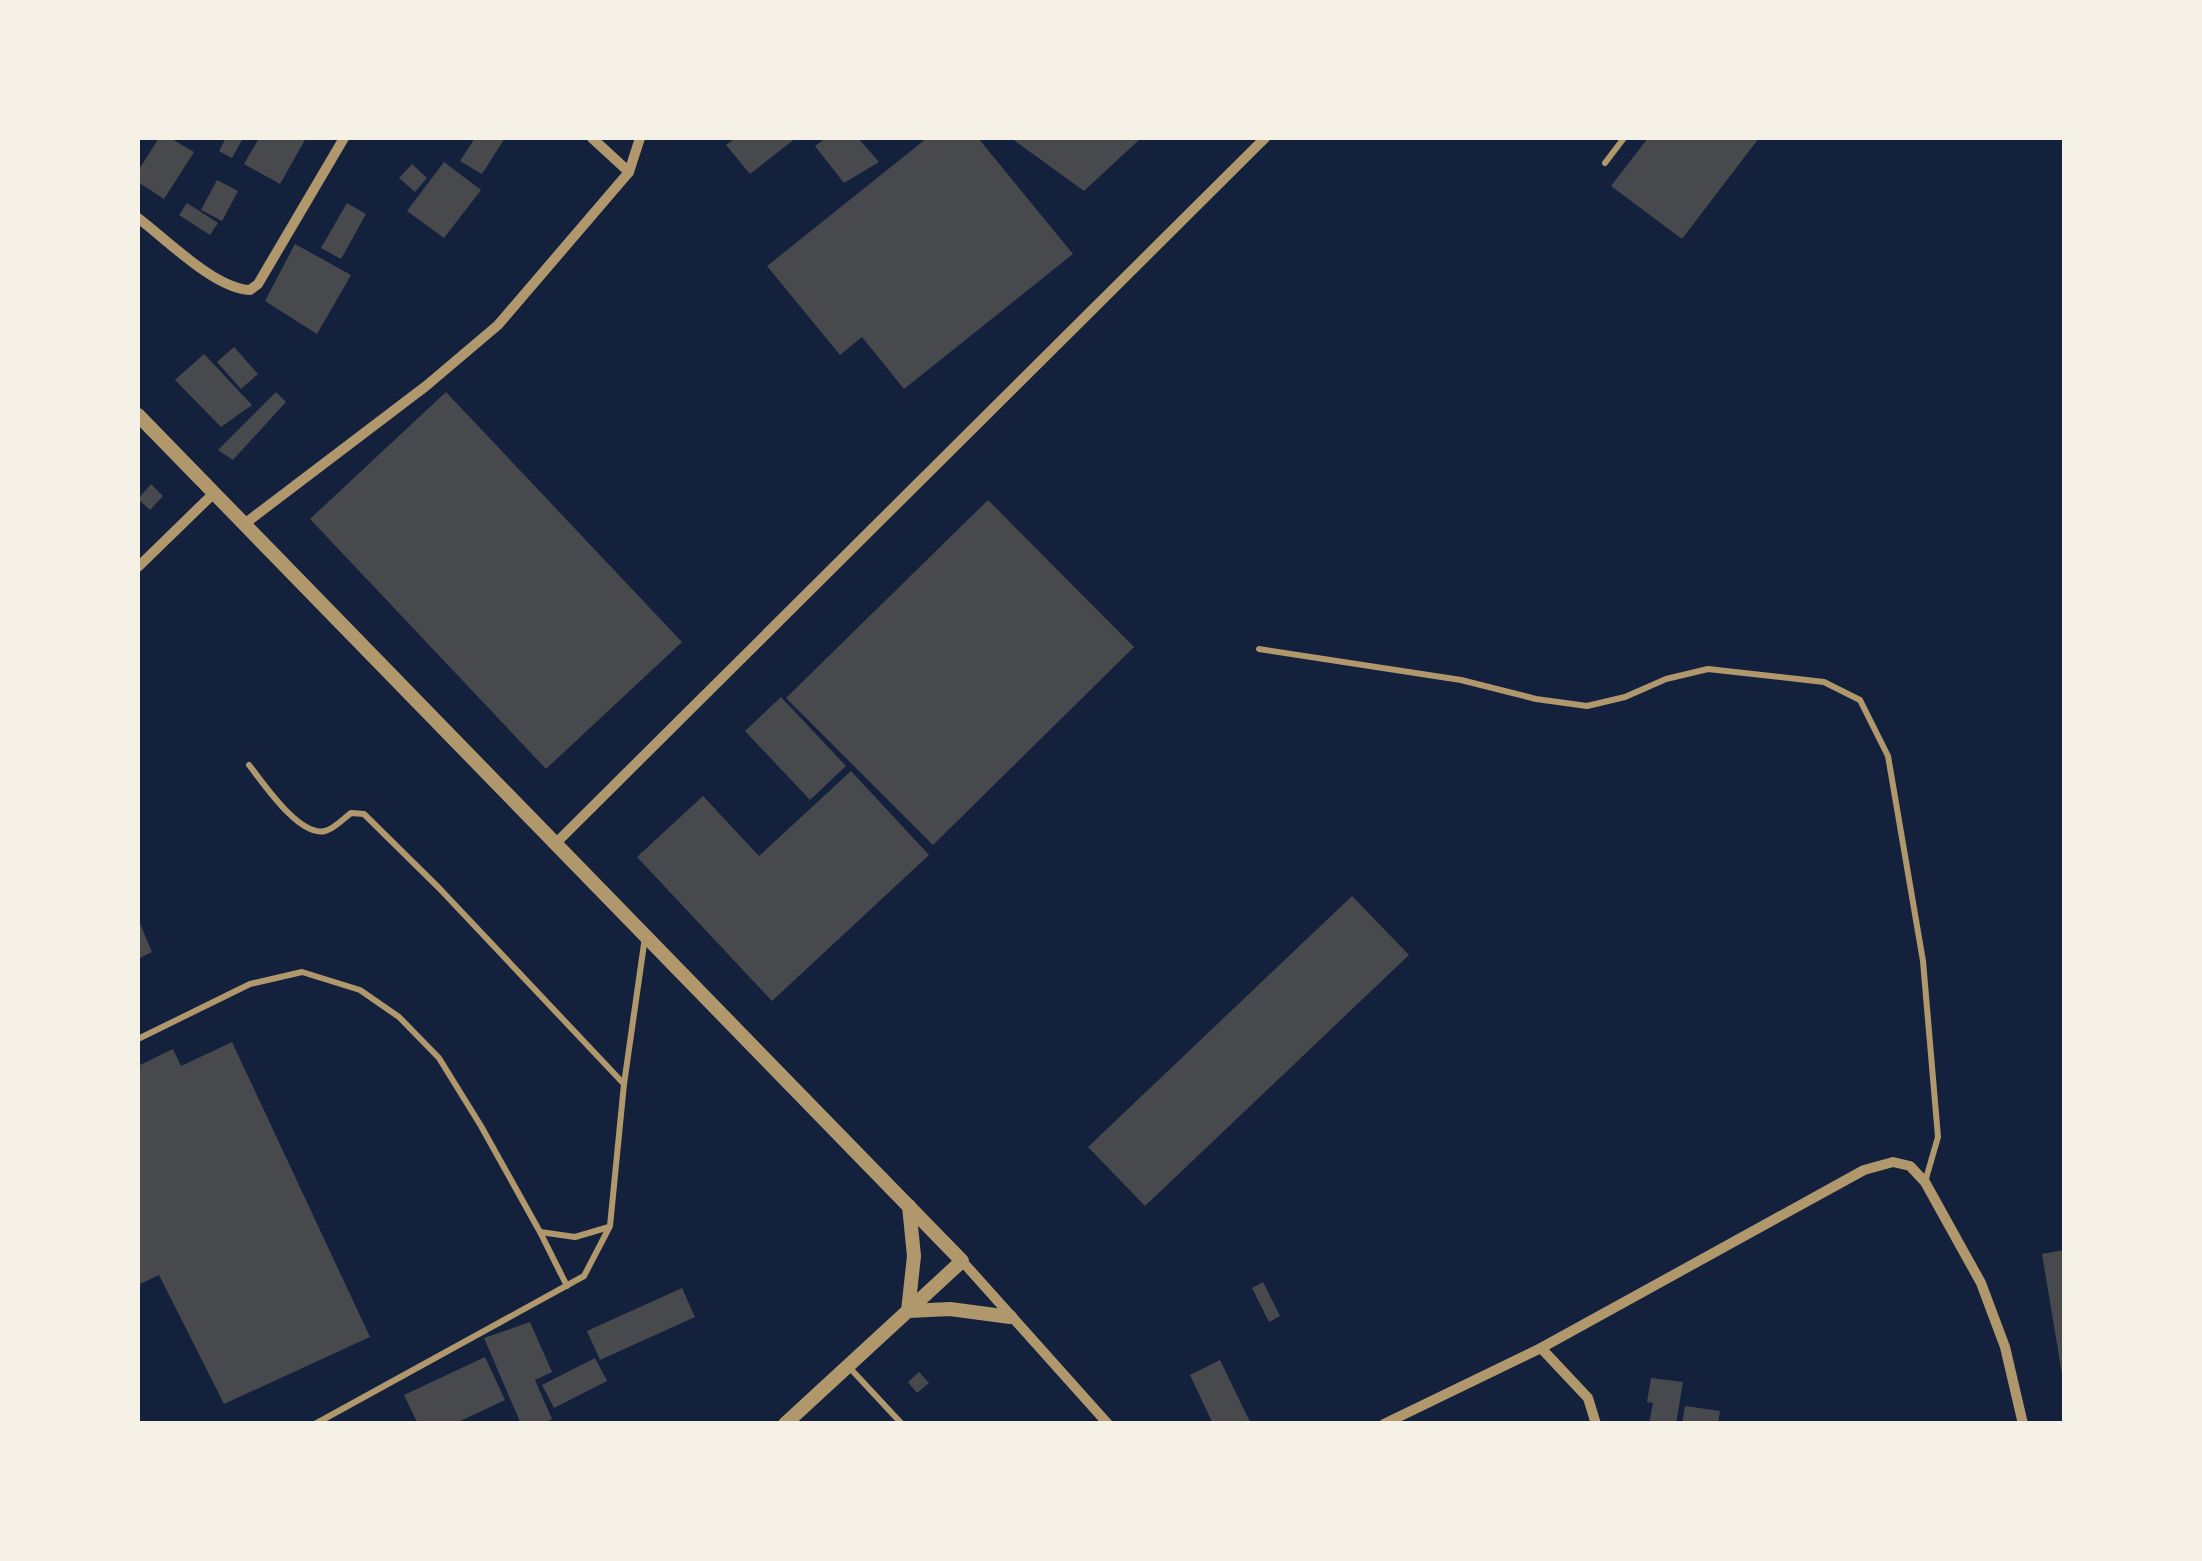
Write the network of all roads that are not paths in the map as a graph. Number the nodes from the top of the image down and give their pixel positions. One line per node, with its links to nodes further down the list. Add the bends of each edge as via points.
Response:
1 (344, 138): 8 (street, via 250,290 236,290 207,272)
2 (592, 138): 7 (street)
3 (640, 138): 7 (street)
4 (1265, 138): 15 (street)
5 (1624, 138): 6 (lane)
6 (1605, 163)
7 (629, 172): 11 (street, via 498,325)
8 (138, 218)
9 (138, 415): 10 (street)
10 (214, 493): 11 (street); 12 (street)
11 (242, 525): 15 (street)
12 (138, 568)
13 (1259, 649): 19 (lane, via 1587,706 1708,669 1824,682 1860,700 1888,756 1923,961 1938,1136)
14 (249, 765): 18 (lane, via 312,832 328,831 351,813 364,814)
15 (554, 844): 16 (street)
16 (645, 937): 18 (lane); 20 (street)
17 (138, 1039): 22 (lane, via 250,984 302,972 360,990 439,1058)
18 (624, 1084): 21 (lane)
19 (1925, 1182): 27 (street, via 1910,1166 1894,1162 1864,1170); 35 (street, via 1982,1282)
20 (908, 1203): 23 (street); 25 (street, via 914,1256)
21 (610, 1226): 22 (lane, via 575,1237); 24 (lane, via 584,1276)
22 (540, 1232): 24 (lane)
23 (962, 1261): 25 (street); 26 (street)
24 (567, 1286): 29 (lane)
25 (908, 1311): 26 (street); 28 (street)
26 (1010, 1317): 32 (street)
27 (1541, 1348): 33 (street); 34 (street, via 1588,1398)
28 (848, 1366): 30 (street); 31 (lane)
29 (315, 1424)
30 (785, 1424)
31 (902, 1424)
32 (1108, 1424)
33 (1384, 1424)
34 (1596, 1424)
35 (2023, 1424)

